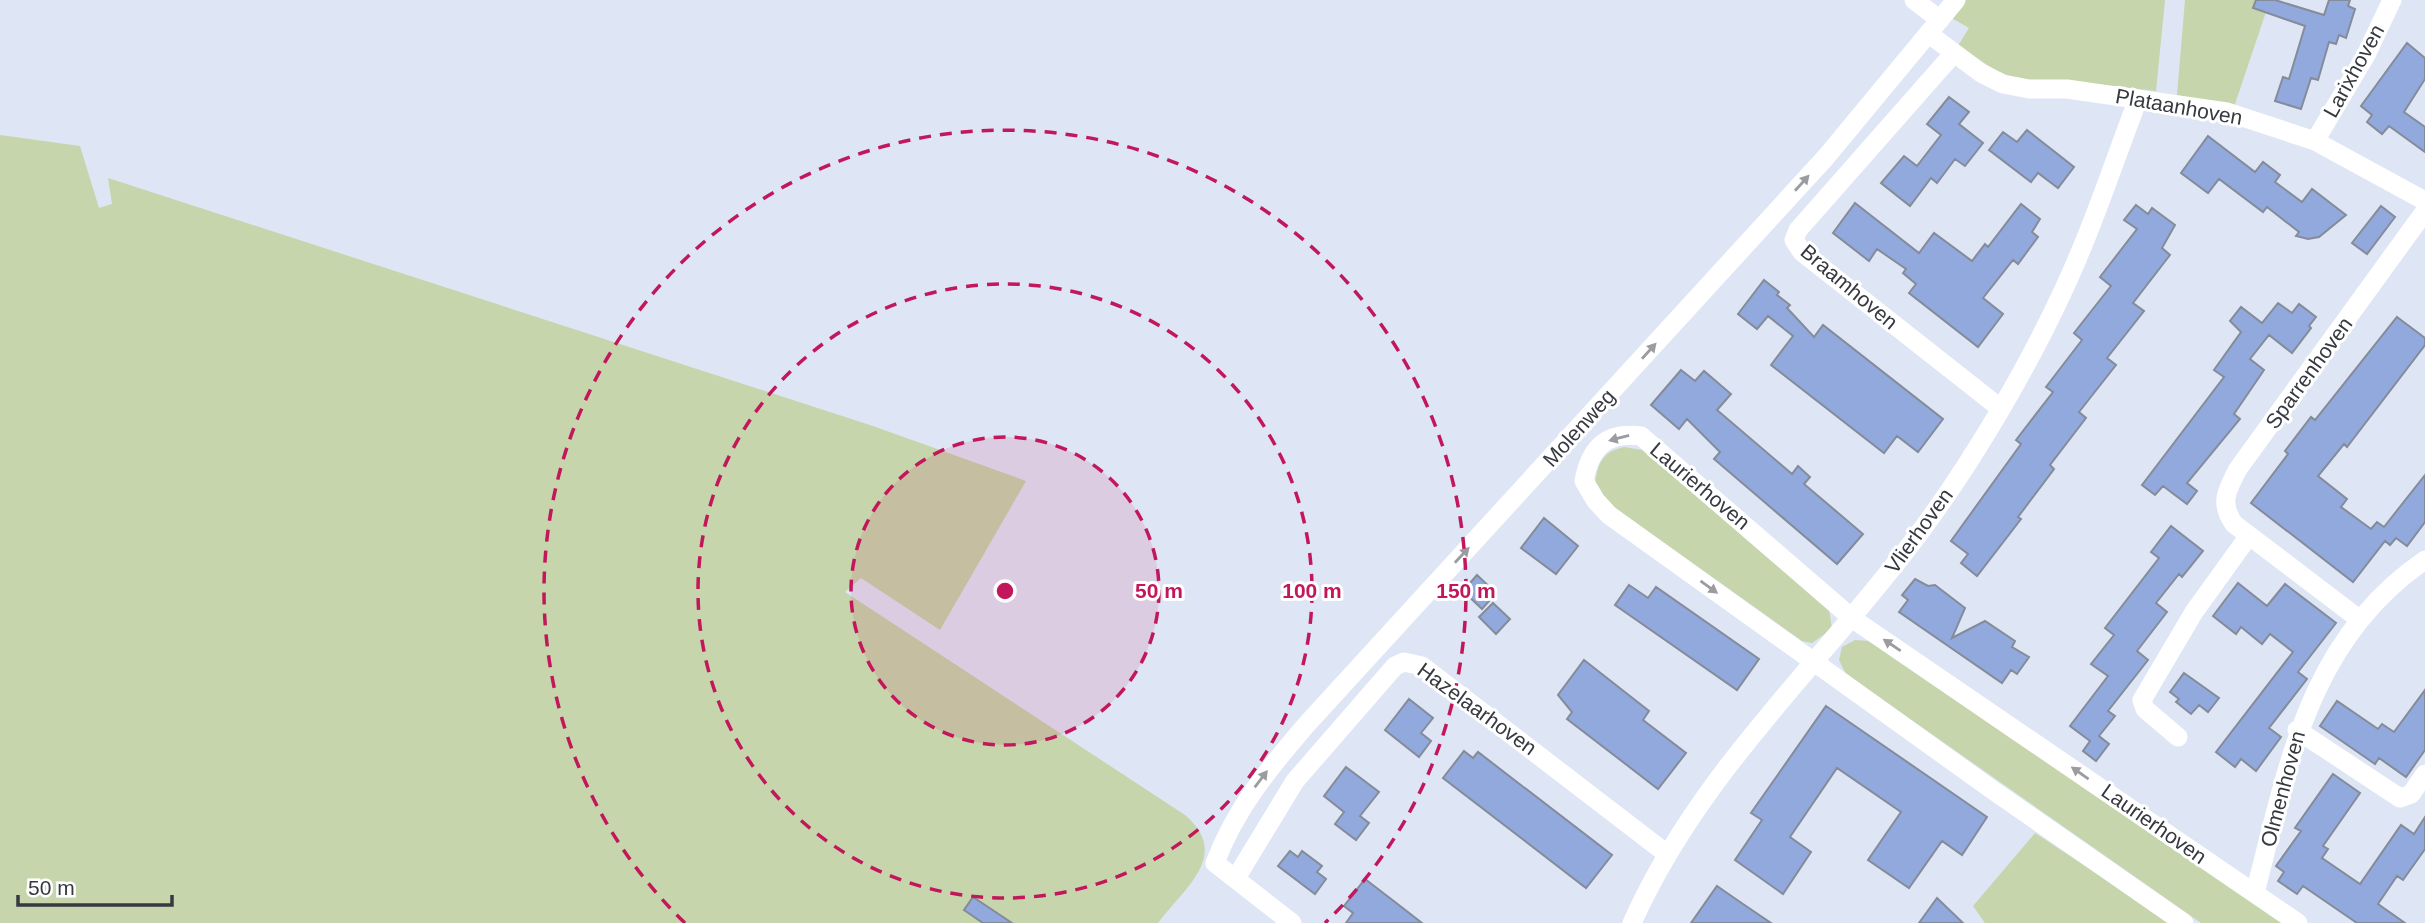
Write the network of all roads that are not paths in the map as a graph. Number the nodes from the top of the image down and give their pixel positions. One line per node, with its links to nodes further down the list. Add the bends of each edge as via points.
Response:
1 (1914, 0): 4 (street, Plataanhoven)
2 (1956, 0): 4 (street, Molenweg)
3 (2392, 0): 7 (street, Larixhoven, via 2366,55)
4 (1935, 27): 5 (street, Plataanhoven); 20 (street, Molenweg, one-way to 4, via 1215,863 1224,836 1244,802 1300,731 1817,167)
5 (1954, 54): 6 (street, Plataanhoven, via 1981,73 2015,87); 10 (street, Braamhoven, via 1794,240 1802,252)
6 (2138, 99): 7 (street, Plataanhoven, via 2227,112); 10 (street, Vlierhoven, via 2063,291)
7 (2315, 141): 8 (street, Plataanhoven)
8 (2425, 201)
9 (2425, 211): 11 (street, Sparrenhoven, via 2233,478 2224,507)
10 (2000, 408): 13 (street, Vlierhoven, via 1924,527)
11 (2248, 537): 14 (street, Sparrenhoven); 17 (street, via 2194,612 2142,700 2145,709)
12 (2425, 560): 14 (street, Olmenhoven)
13 (1853, 619): 15 (street, Vlierhoven); 15 (street, Laurierhoven, one-way to 15, via 1641,436 1623,433 1603,443 1588,459 1584,481 1609,515); 21 (street, Laurierhoven, one-way to 13)
14 (2359, 619): 16 (street, Olmenhoven)
15 (1813, 662): 19 (street, Vlierhoven, via 1717,777); 24 (street, Laurierhoven)
16 (2297, 730): 18 (street, via 2400,798 2411,794); 21 (street, Olmenhoven)
17 (2178, 737)
18 (2425, 774)
19 (1667, 854): 20 (street, Hazelaarhoven, via 1422,666 1405,662 1395,666 1295,781); 23 (street, Vlierhoven)
20 (1236, 878): 22 (street)
21 (2255, 893): 25 (street, Laurierhoven)
22 (1292, 923)
23 (1632, 923)
24 (2184, 923)
25 (2298, 923)

